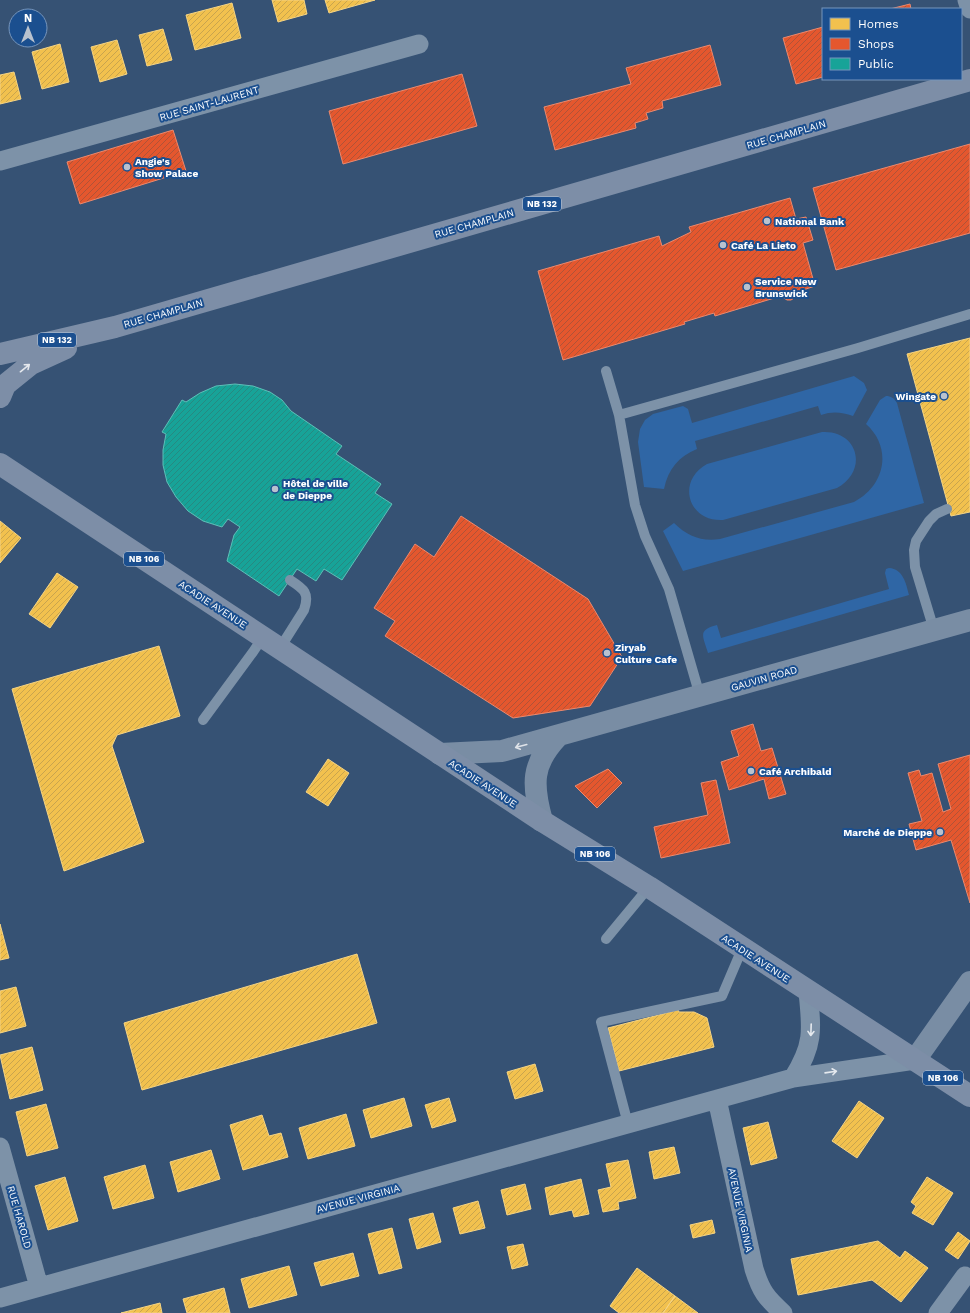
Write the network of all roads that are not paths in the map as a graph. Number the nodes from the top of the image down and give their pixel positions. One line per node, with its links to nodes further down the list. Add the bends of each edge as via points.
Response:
1 (967, 0): 2 (street)
2 (970, 9)
3 (419, 44): 5 (street, RUE SAINT-LAURENT)
4 (970, 80): 7 (main road, RUE CHAMPLAIN / NB 132)
5 (0, 161)
6 (970, 314): 11 (lane)
7 (115, 327): 8 (main road, RUE CHAMPLAIN / NB 132); 10 (main road, one-way to 7, via 5,385 31,364)
8 (0, 354)
9 (606, 371): 11 (lane)
10 (0, 397)
11 (619, 415): 19 (lane, via 635,506 669,589)
12 (0, 446): 13 (main road)
13 (3, 467): 18 (main road, ACADIE AVENUE / NB 106)
14 (947, 509): 17 (lane, via 933,516 920,535 914,550 915,567)
15 (290, 580): 18 (lane, via 304,592 304,610)
16 (970, 620): 17 (street, GAUVIN ROAD)
17 (934, 630): 19 (street, GAUVIN ROAD)
18 (271, 642): 20 (lane, via 253,652); 22 (main road, ACADIE AVENUE / NB 106)
19 (700, 696): 21 (street, GAUVIN ROAD)
20 (203, 720)
21 (558, 736): 22 (street, GAUVIN ROAD, one-way to 22, via 502,751); 23 (street, via 544,753 535,777)
22 (440, 754): 23 (main road, ACADIE AVENUE / NB 106)
23 (542, 821): 24 (main road, ACADIE AVENUE / NB 106)
24 (649, 887): 25 (lane); 26 (main road, ACADIE AVENUE / NB 106)
25 (606, 940)
26 (742, 949): 28 (main road, ACADIE AVENUE / NB 106); 33 (lane, via 722,996 600,1022)
27 (970, 982): 29 (street)
28 (808, 992): 29 (main road, ACADIE AVENUE / NB 106); 30 (street, one-way to 30, via 811,1033 809,1044 802,1064)
29 (915, 1060): 30 (street, AVENUE VIRGINIA, one-way to 29); 31 (main road, ACADIE AVENUE / NB 106)
30 (792, 1078): 32 (street, AVENUE VIRGINIA)
31 (970, 1096)
32 (717, 1099): 33 (street, AVENUE VIRGINIA); 38 (street, AVENUE VIRGINIA, via 754,1269 766,1298)
33 (628, 1124): 36 (street, AVENUE VIRGINIA)
34 (0, 1147): 36 (street, RUE HAROLD)
35 (965, 1276): 39 (street)
36 (39, 1287): 37 (street, AVENUE VIRGINIA)
37 (0, 1298)
38 (783, 1313)
39 (938, 1313)

